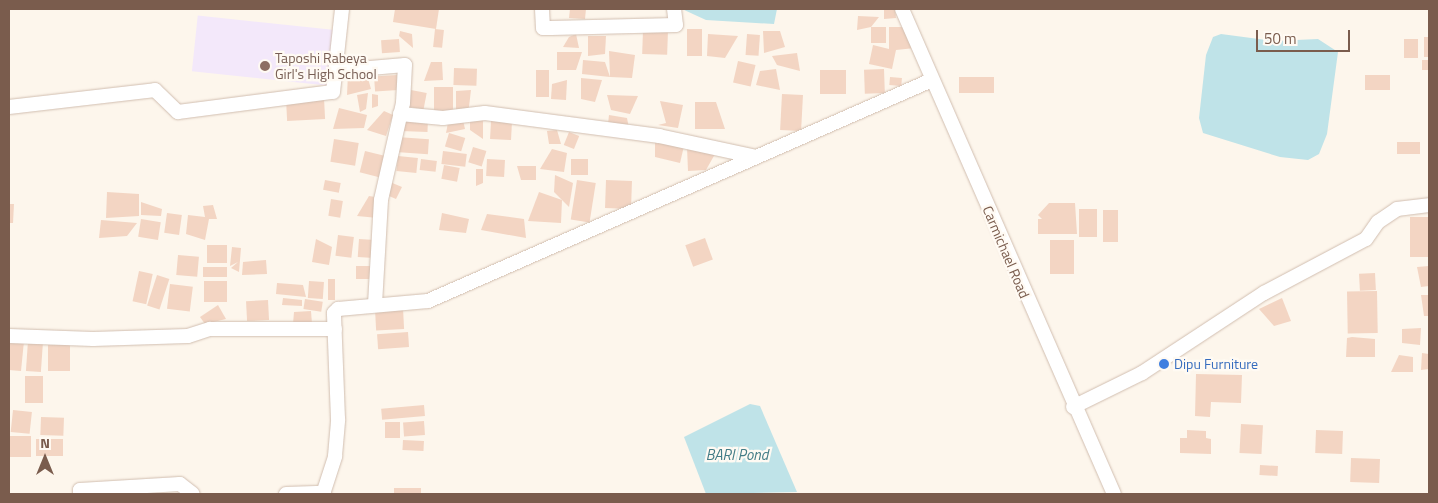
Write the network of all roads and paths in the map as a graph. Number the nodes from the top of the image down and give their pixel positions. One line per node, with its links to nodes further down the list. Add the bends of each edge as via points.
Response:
1 (342, 9): 5 (street)
2 (542, 9): 3 (street, via 544,28 551,28 676,25)
3 (674, 9)
4 (902, 9): 6 (street, Carmichael Road)
5 (336, 72): 7 (street, via 333,92 178,112 154,90); 8 (street, via 405,65)
6 (932, 80): 9 (street); 14 (street, Carmichael Road)
7 (9, 107)
8 (400, 114): 9 (street, via 443,118 485,113 659,136); 11 (street, via 381,200)
9 (756, 157): 11 (street, via 428,301)
10 (1429, 205): 14 (street, via 1397,209 1378,222 1366,239 1264,293 1142,373)
11 (375, 305): 12 (street, via 338,309)
12 (335, 330): 13 (street, via 210,329 188,336 93,339); 18 (street, via 338,419 335,456)
13 (9, 336)
14 (1073, 407): 19 (street, Carmichael Road)
15 (80, 494): 16 (street, via 80,490 180,484)
16 (193, 494)
17 (286, 494): 18 (street)
18 (324, 494)
19 (1114, 494)

